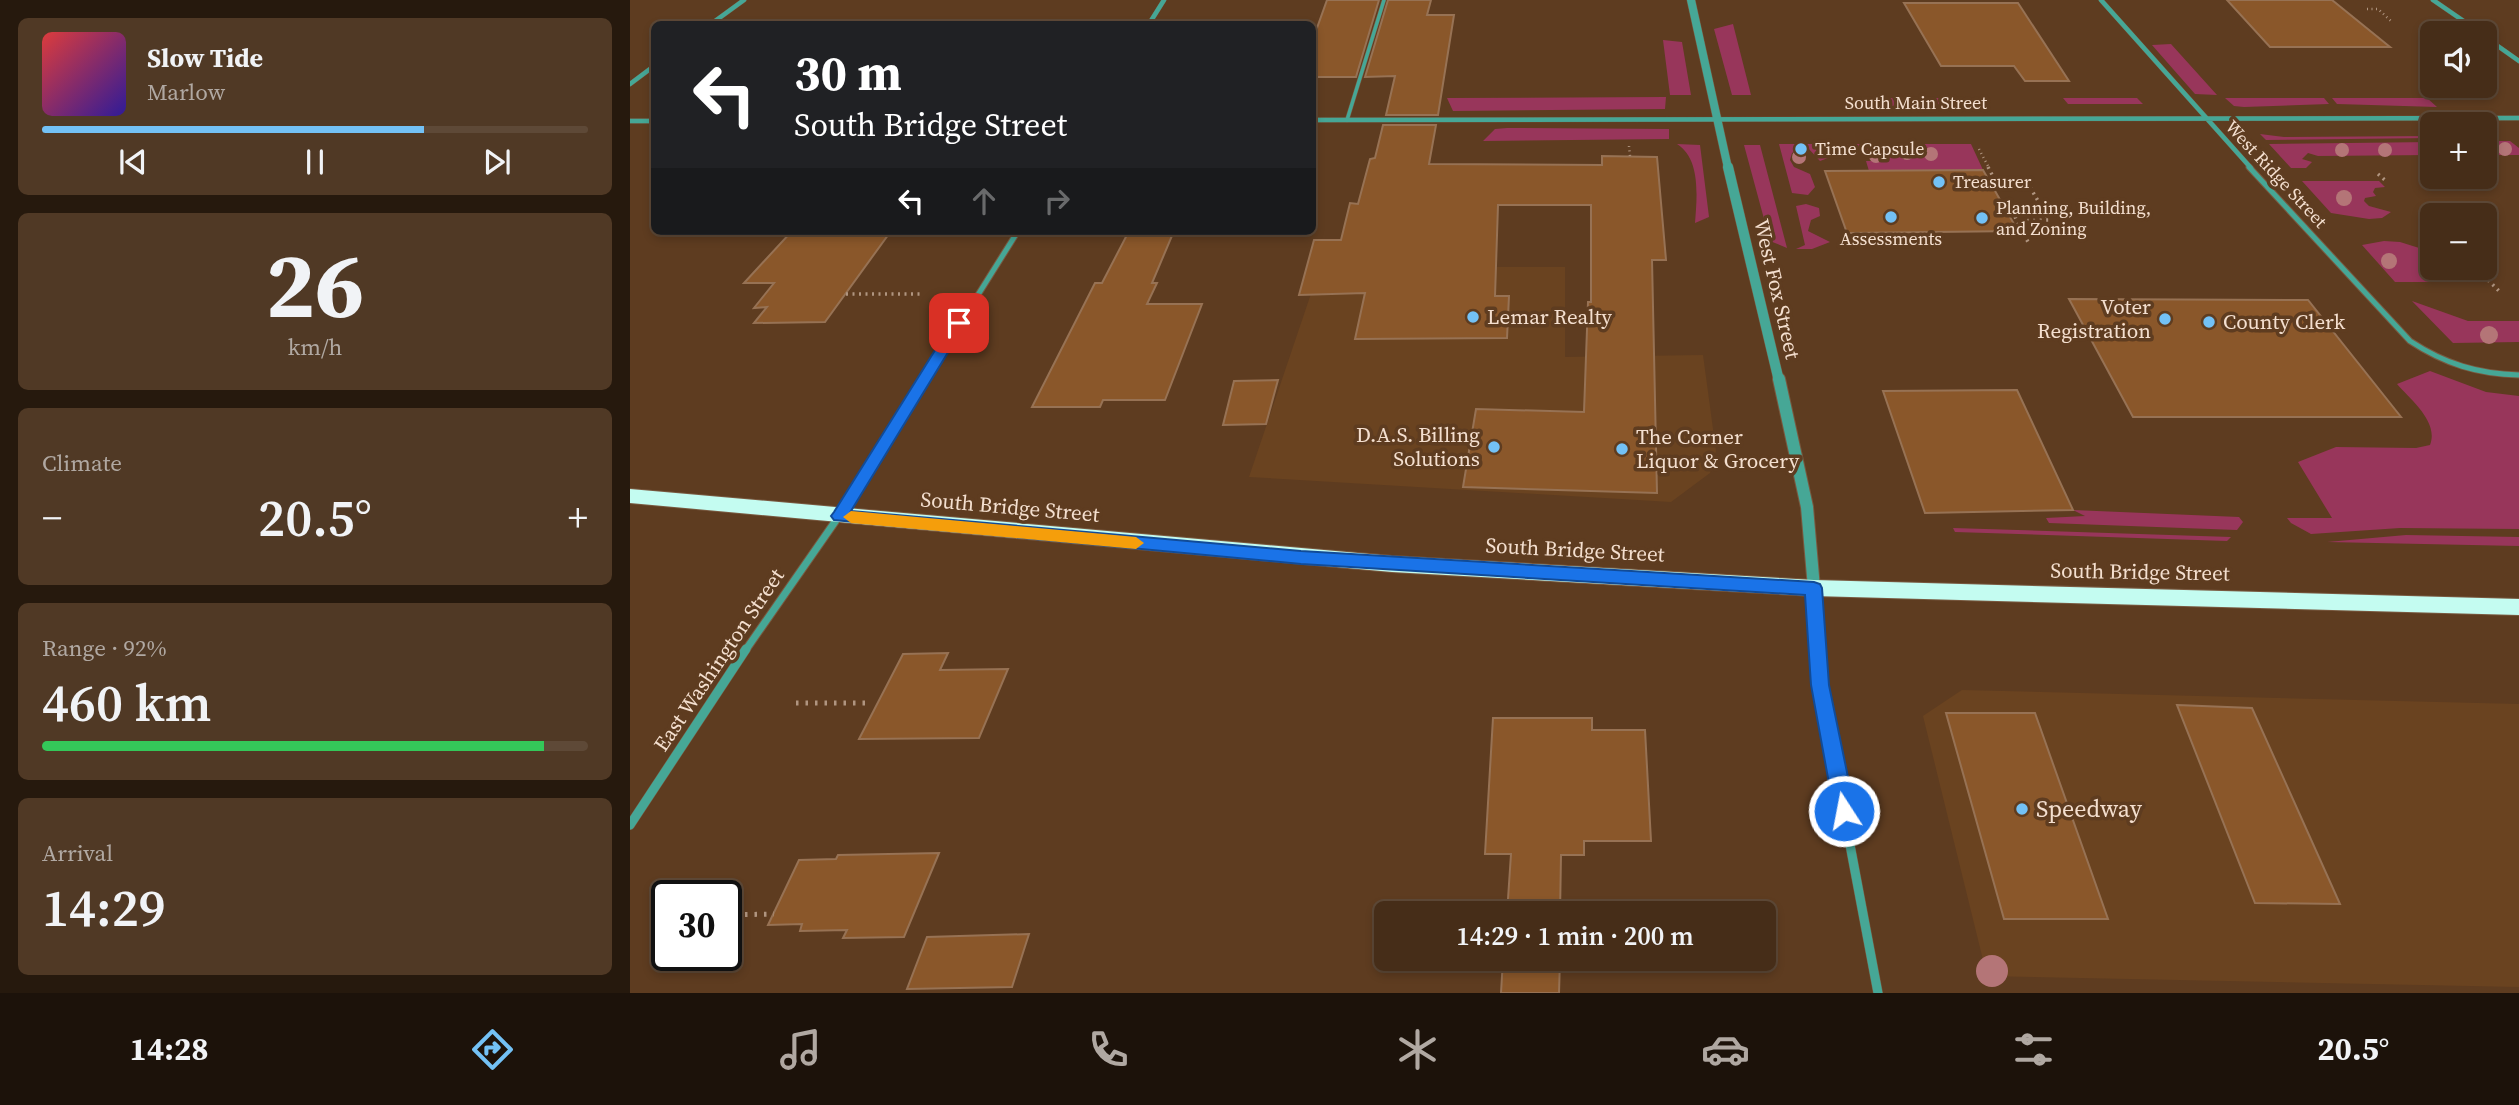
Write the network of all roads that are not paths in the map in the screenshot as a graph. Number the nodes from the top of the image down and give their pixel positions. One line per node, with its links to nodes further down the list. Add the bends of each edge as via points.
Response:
1 (744, 0): 7 (street)
2 (1164, 0): 8 (street)
3 (1384, 0): 18 (lane)
4 (1691, 0): 15 (street, West Fox Street)
5 (2101, 0): 16 (street, West Ridge Street)
6 (2434, 0): 9 (street)
7 (715, 21)
8 (1151, 21)
9 (2463, 21)
10 (2497, 45): 11 (street)
11 (2519, 61)
12 (651, 68): 13 (street)
13 (630, 84)
14 (2519, 118): 16 (street, South Main Street)
15 (1715, 119): 16 (street, South Main Street); 18 (street, South Main Street); 25 (street, West Fox Street, via 1807,507)
16 (2205, 119): 22 (street, West Ridge Street, via 2410,341 2438,360 2474,372)
17 (1316, 120): 18 (street, South Main Street)
18 (1347, 120)
19 (630, 121): 20 (street)
20 (651, 121)
21 (1015, 235): 24 (street, East Washington Street)
22 (2519, 375)
23 (630, 496): 24 (highway, South Bridge Street)
24 (839, 516): 25 (highway, South Bridge Street, via 1304,558); 27 (street, East Washington Street)
25 (1814, 588): 26 (highway, South Bridge Street); 28 (street, via 1820,685)
26 (2519, 607)
27 (630, 825)
28 (1878, 993)

